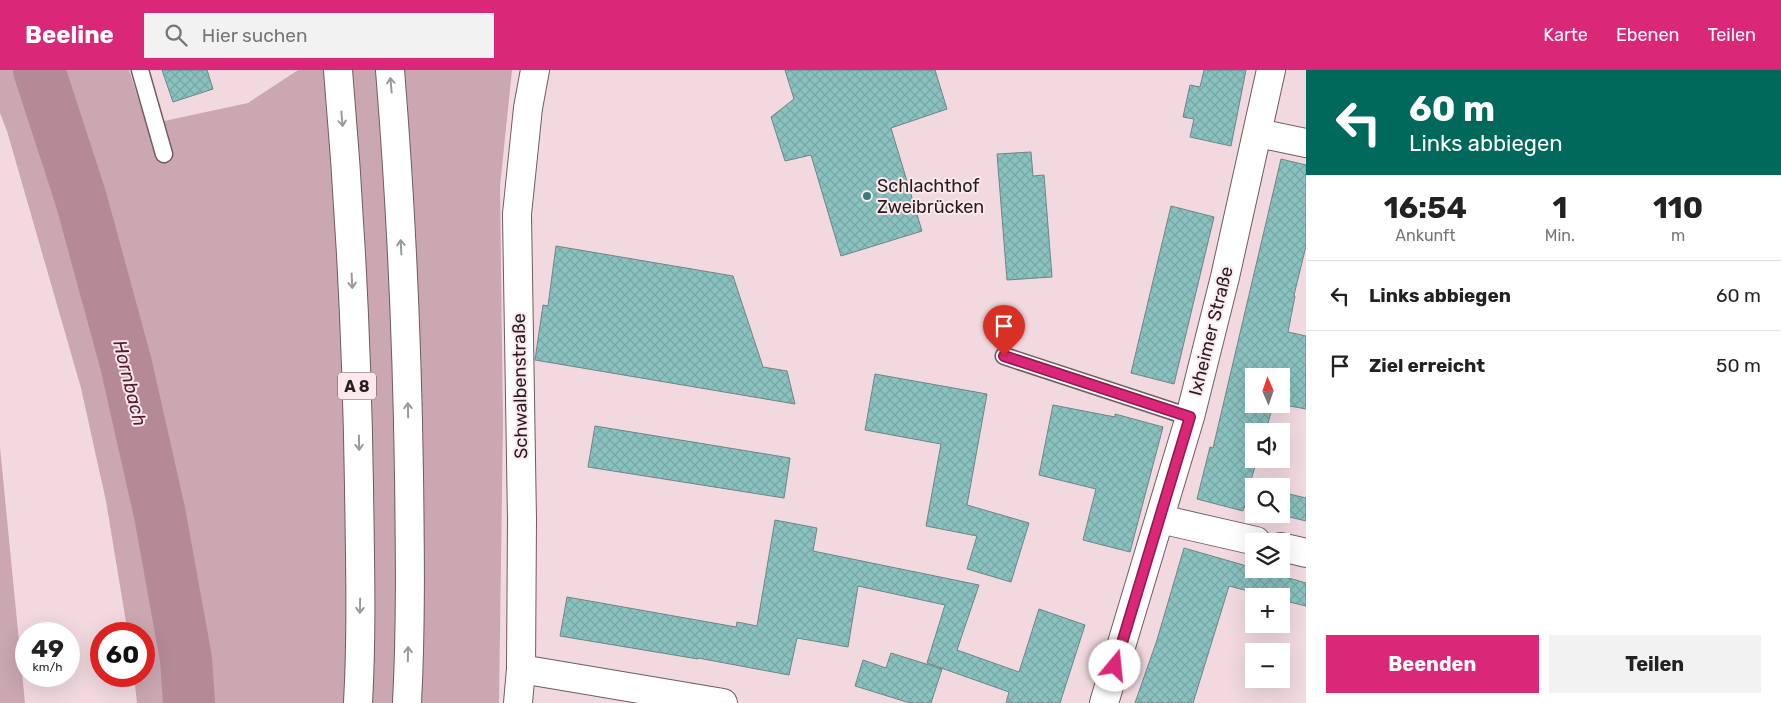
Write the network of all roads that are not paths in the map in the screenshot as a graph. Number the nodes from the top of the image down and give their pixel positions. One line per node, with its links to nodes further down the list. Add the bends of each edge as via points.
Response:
1 (140, 70): 8 (lane)
2 (338, 70): 16 (main road, A 8, one-way to 16, via 358,400)
3 (390, 70): 17 (main road, one-way to 3, via 408,400)
4 (535, 70): 15 (main road, Schwalbenstraße, via 517,214 522,520)
5 (1271, 70): 6 (main road, Ixheimer Straße)
6 (1258, 133): 7 (main road); 10 (main road, Ixheimer Straße)
7 (1306, 143)
8 (164, 154)
9 (1004, 356): 10 (lane)
10 (1190, 417): 11 (main road, Ixheimer Straße)
11 (1160, 519): 12 (main road); 20 (main road, Ixheimer Straße)
12 (1245, 538)
13 (1290, 549): 14 (main road)
14 (1306, 553)
15 (520, 669): 18 (main road, Schwalbenstraße); 19 (main road)
16 (358, 703)
17 (408, 703)
18 (518, 703)
19 (724, 703)
20 (1104, 703)

